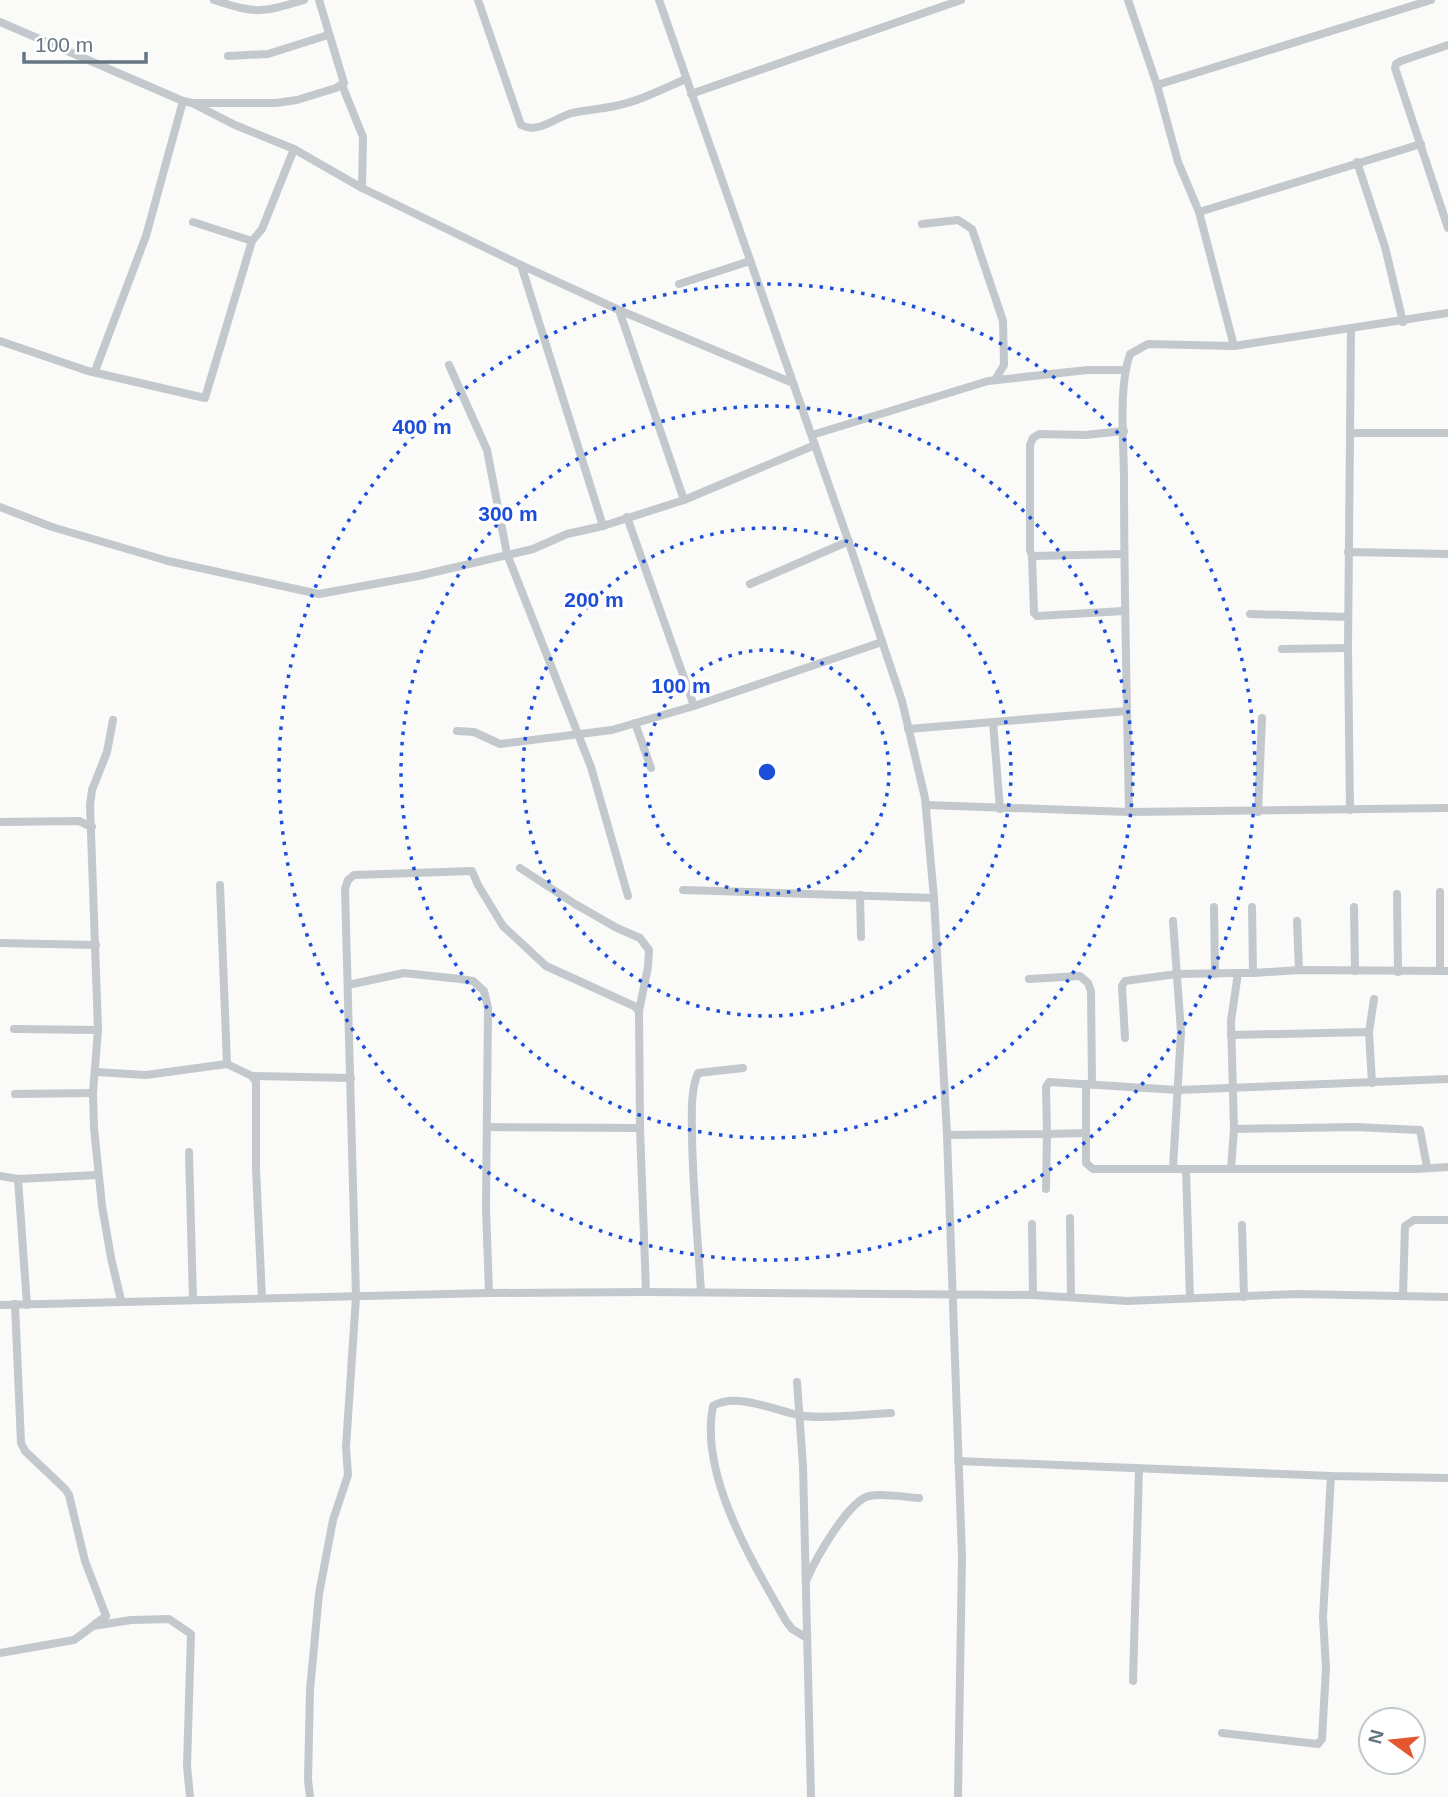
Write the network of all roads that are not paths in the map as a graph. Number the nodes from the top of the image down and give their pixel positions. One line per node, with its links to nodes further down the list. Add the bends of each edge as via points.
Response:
1 (214, 0): 2 (street, via 255,11)
2 (304, 0)
3 (319, 0): 10 (street)
4 (478, 0): 13 (street, via 521,125 528,128 539,128 570,113 628,102)
5 (659, 0): 13 (street)
6 (961, 0): 16 (street)
7 (1128, 0): 15 (street)
8 (1431, 0): 15 (street)
9 (0, 22): 17 (street)
10 (328, 35): 12 (street, via 268,54); 14 (street)
11 (1448, 45): 18 (street, via 1395,64)
12 (228, 56)
13 (686, 79): 16 (street)
14 (342, 85): 17 (street, via 276,103); 21 (street, via 363,137)
15 (1157, 85): 22 (street, via 1178,162)
16 (691, 94): 27 (street)
17 (188, 102): 19 (street); 38 (street, via 146,236)
18 (1421, 145): 20 (street); 25 (street)
19 (294, 149): 21 (street); 26 (street, via 262,229)
20 (1357, 162): 22 (street); 32 (street)
21 (362, 188): 28 (street)
22 (1199, 212): 35 (street)
23 (193, 222): 26 (street)
24 (922, 224): 39 (street, via 958,219 972,229 1003,321 1004,365)
25 (1448, 228)
26 (252, 241): 38 (street, via 205,398)
27 (750, 261): 29 (street); 40 (street)
28 (521, 265): 30 (street); 49 (street)
29 (679, 284)
30 (620, 310): 40 (street); 46 (street)
31 (1448, 313): 32 (street)
32 (1404, 322): 33 (street)
33 (1351, 329): 35 (street); 42 (street)
34 (0, 341): 38 (street)
35 (1234, 346): 37 (street, via 1148,344 1130,354)
36 (449, 365): 52 (street, via 487,450)
37 (1124, 370): 39 (street); 41 (street)
38 (95, 371)
39 (995, 380): 44 (street)
40 (793, 383): 44 (street)
41 (1124, 431): 53 (street); 55 (street, via 1039,434 1033,438)
42 (1350, 433): 43 (street); 51 (street)
43 (1448, 433)
44 (812, 435): 45 (street)
45 (815, 445): 46 (street); 50 (street)
46 (684, 500): 48 (street)
47 (0, 507): 52 (street, via 168,561 319,594)
48 (627, 517): 49 (street); 63 (street)
49 (603, 526): 52 (street)
50 (849, 541): 56 (street); 60 (street)
51 (1348, 552): 54 (street); 59 (street)
52 (507, 554): 71 (street)
53 (1124, 554): 55 (street); 57 (street)
54 (1448, 554)
55 (1032, 556): 57 (street, via 1037,616)
56 (750, 584)
57 (1124, 611): 64 (street)
58 (1250, 614): 59 (street)
59 (1348, 617): 61 (street)
60 (882, 642): 63 (street); 69 (street)
61 (1348, 648): 62 (street); 76 (street)
62 (1282, 649)
63 (694, 706): 68 (street)
64 (1127, 711): 67 (street); 77 (street)
65 (1262, 718): 78 (street)
66 (113, 720): 80 (street, via 92,790)
67 (993, 722): 69 (street); 75 (street)
68 (635, 723): 71 (street); 72 (street)
69 (908, 729): 73 (street)
70 (457, 731): 71 (street, via 474,732 500,744)
71 (578, 735): 87 (street)
72 (650, 768)
73 (926, 805): 75 (street); 88 (street)
74 (1448, 808): 76 (street)
75 (1000, 809): 77 (street)
76 (1350, 810): 78 (street)
77 (1129, 812): 78 (street)
78 (1258, 812)
79 (0, 822): 80 (street, via 79,821)
80 (92, 827): 96 (street)
81 (520, 868): 108 (street, via 617,929 640,938 649,950)
82 (220, 885): 114 (street)
83 (683, 890): 86 (street)
84 (1440, 892): 99 (street)
85 (1396, 894): 102 (street)
86 (860, 895): 88 (street); 94 (street)
87 (628, 896)
88 (934, 898): 131 (street)
89 (1214, 906): 104 (street)
90 (1252, 907): 101 (street)
91 (1354, 907): 98 (street)
92 (1173, 921): 103 (street)
93 (1297, 921): 97 (street)
94 (861, 937)
95 (0, 943): 96 (street)
96 (96, 945): 110 (street)
97 (1298, 970): 98 (street); 101 (street)
98 (1354, 971): 102 (street)
99 (1444, 971): 102 (street)
100 (1238, 972): 101 (street); 104 (street); 112 (street)
101 (1253, 972)
102 (1398, 972)
103 (1177, 974): 104 (street); 113 (street, via 1125,981); 123 (street)
104 (1215, 974)
105 (1029, 979): 121 (street, via 1080,976 1088,983)
106 (348, 985): 108 (street, via 345,889 350,877 472,871 503,926 546,966); 118 (street); 126 (street, via 404,973 473,981 484,991 488,1008)
107 (1374, 999): 111 (street)
108 (639, 1011): 127 (street)
109 (14, 1030): 110 (street)
110 (97, 1030): 116 (street)
111 (1369, 1032): 112 (street); 120 (street)
112 (1231, 1035): 122 (street)
113 (1125, 1038)
114 (227, 1064): 116 (street, via 146,1074); 117 (street)
115 (743, 1069): 147 (street, via 706,1070 695,1080 692,1163)
116 (96, 1072): 124 (street)
117 (253, 1076): 118 (street); 152 (street)
118 (351, 1078): 153 (street)
119 (1448, 1079): 120 (street)
120 (1372, 1083): 122 (street)
121 (1089, 1084): 123 (street); 129 (street); 130 (street, via 1047,1084)
122 (1234, 1087): 123 (street); 128 (street)
123 (1178, 1090): 135 (street)
124 (93, 1093): 125 (street); 138 (street)
125 (15, 1094)
126 (487, 1127): 127 (street); 148 (street)
127 (640, 1128): 146 (street)
128 (1234, 1129): 133 (street, via 1420,1130); 137 (street)
129 (1085, 1133): 130 (street); 135 (street, via 1090,1168)
130 (1047, 1134): 131 (street); 141 (street)
131 (947, 1135): 151 (street)
132 (189, 1152): 159 (street)
133 (1427, 1167): 134 (street); 137 (street)
134 (1448, 1167)
135 (1173, 1168): 136 (street)
136 (1186, 1169): 137 (street); 157 (street)
137 (1231, 1169)
138 (98, 1175): 140 (street); 158 (street)
139 (0, 1176): 140 (street)
140 (18, 1180): 162 (street)
141 (1046, 1189)
142 (1070, 1218): 154 (street)
143 (1448, 1220): 150 (street, via 1414,1220 1405,1226)
144 (1032, 1224): 149 (street)
145 (1242, 1225): 155 (street)
146 (646, 1292): 147 (street); 148 (street)
147 (701, 1292): 151 (street)
148 (489, 1293): 153 (street)
149 (1032, 1295): 151 (street); 154 (street)
150 (1403, 1295): 155 (street); 156 (street)
151 (952, 1296): 166 (street)
152 (262, 1297): 153 (street); 159 (street)
153 (356, 1297): 178 (street, via 348,1475 323,1569 312,1662)
154 (1070, 1297): 157 (street, via 1127,1301)
155 (1244, 1297): 157 (street)
156 (1448, 1297)
157 (1191, 1298)
158 (121, 1300): 159 (street); 162 (street)
159 (193, 1300)
160 (0, 1304): 161 (street)
161 (15, 1304): 162 (street); 172 (street, via 21,1443 69,1495 85,1561 106,1616)
162 (27, 1305)
163 (797, 1382): 165 (street)
164 (891, 1413): 165 (street)
165 (801, 1416): 171 (street); 173 (street, via 754,1403 727,1402 713,1406 711,1423 717,1472 749,1555 786,1621)
166 (958, 1461): 167 (street); 180 (street, via 962,1557)
167 (1139, 1469): 168 (street); 175 (street)
168 (1331, 1476): 169 (street); 176 (street, via 1322,1739 1318,1744)
169 (1448, 1478)
170 (919, 1498): 171 (street, via 859,1500 819,1552)
171 (805, 1582): 173 (street)
172 (93, 1626): 174 (street, via 74,1640); 177 (street, via 158,1618 169,1619 191,1634)
173 (807, 1638): 179 (street)
174 (0, 1653)
175 (1133, 1681)
176 (1222, 1733)
177 (190, 1797)
178 (310, 1797)
179 (811, 1797)
180 (958, 1797)

